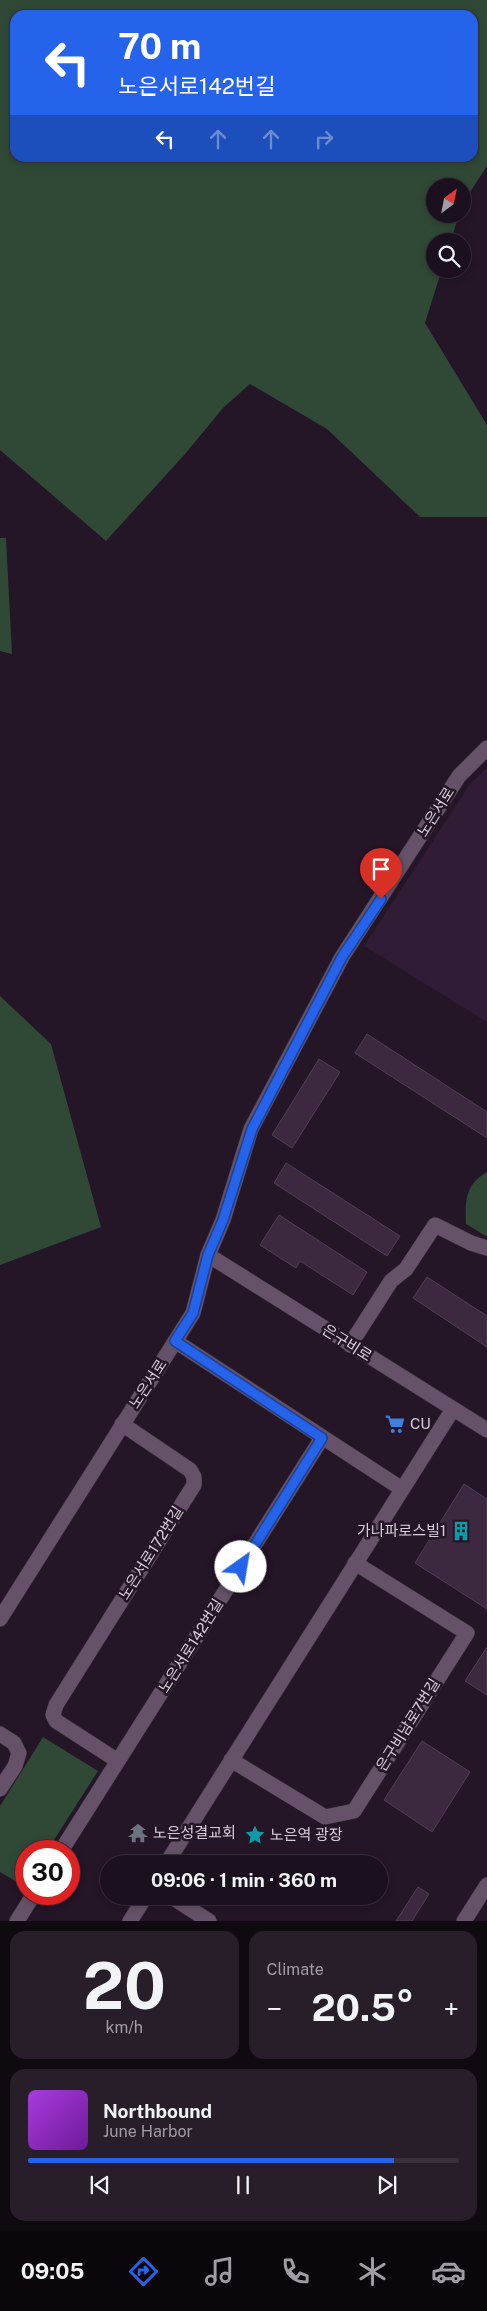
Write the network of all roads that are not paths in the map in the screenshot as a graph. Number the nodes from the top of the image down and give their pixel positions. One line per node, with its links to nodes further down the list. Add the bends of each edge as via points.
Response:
1 (487, 748): 3 (street, 노은서로, via 459,776 342,957 252,1129 223,1220)
2 (487, 1248): 5 (street, via 435,1225 406,1269 391,1282)
3 (208, 1255): 4 (street, 노은서로, via 193,1313); 5 (street, 은구비로)
4 (175, 1341): 7 (street, 노은서로); 9 (street)
5 (350, 1344): 6 (street, 은구비로)
6 (453, 1409): 8 (street, 은구비로); 10 (street)
7 (122, 1424): 12 (street, 노은서로); 15 (street, 노은서로172번길, via 190,1470 194,1485 56,1705 53,1715 56,1721)
8 (487, 1430)
9 (322, 1438): 10 (street); 15 (street, 노은서로142번길)
10 (402, 1489): 11 (street)
11 (355, 1563): 14 (street); 14 (street, 은구비남로7번길, via 467,1633 354,1811 325,1817)
12 (0, 1619)
13 (0, 1734): 16 (street, via 14,1743 19,1753 15,1766)
14 (231, 1760): 18 (street)
15 (118, 1761): 17 (street, 노은서로142번길)
16 (0, 1789)
17 (68, 1840)
18 (172, 1855)
19 (487, 1885): 26 (street)
20 (27, 1905): 23 (street)
21 (140, 1905): 24 (street)
22 (184, 1905): 25 (street)
23 (17, 1921)
24 (130, 1921)
25 (209, 1921)
26 (464, 1921)

